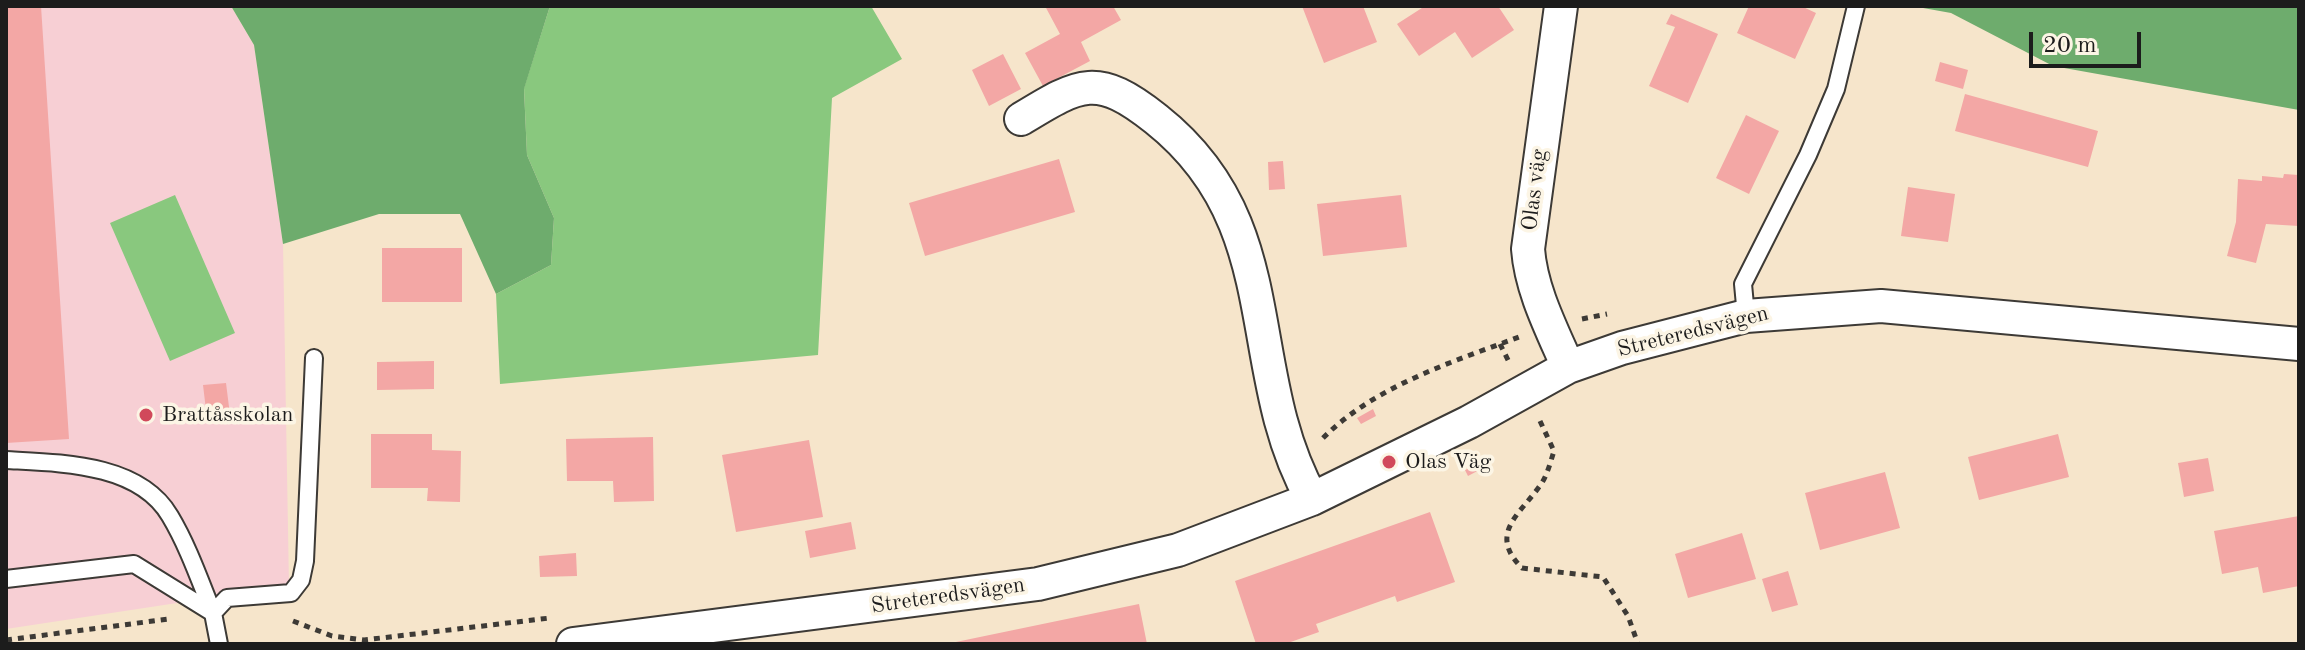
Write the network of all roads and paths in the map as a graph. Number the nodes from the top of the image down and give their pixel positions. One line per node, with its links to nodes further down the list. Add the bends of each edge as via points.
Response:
1 (1561, 6): 6 (street, Olas väg, via 1528,249)
2 (1856, 6): 5 (lane, via 1836,89 1743,284)
3 (1021, 119): 13 (street, via 1066,92 1106,87 1184,141 1207,169 1245,245)
4 (1618, 312): 6 (path)
5 (1746, 316): 8 (street, Streteredsvägen, via 1881,306); 10 (street, Streteredsvägen)
6 (1552, 328): 7 (path); 10 (street, Olas väg)
7 (1500, 344): 11 (path); 13 (path, via 1476,350 1371,400 1337,423)
8 (2299, 344)
9 (314, 358): 16 (lane, via 301,580 291,593 227,598)
10 (1568, 367): 11 (street, Streteredsvägen)
11 (1523, 391): 14 (street, Streteredsvägen); 21 (path, via 1554,451 1542,483 1510,524 1508,550 1522,568 1603,577 1628,616)
12 (6, 460): 16 (lane, via 94,468 151,493 169,514)
13 (1294, 467): 14 (street)
14 (1312, 499): 18 (street, Streteredsvägen, via 1178,550 1038,584)
15 (6, 579): 16 (lane, via 134,564)
16 (213, 613): 19 (path); 20 (lane)
17 (290, 620): 18 (path, via 332,636 364,640)
18 (566, 631)
19 (6, 640)
20 (219, 644)
21 (1638, 644)

